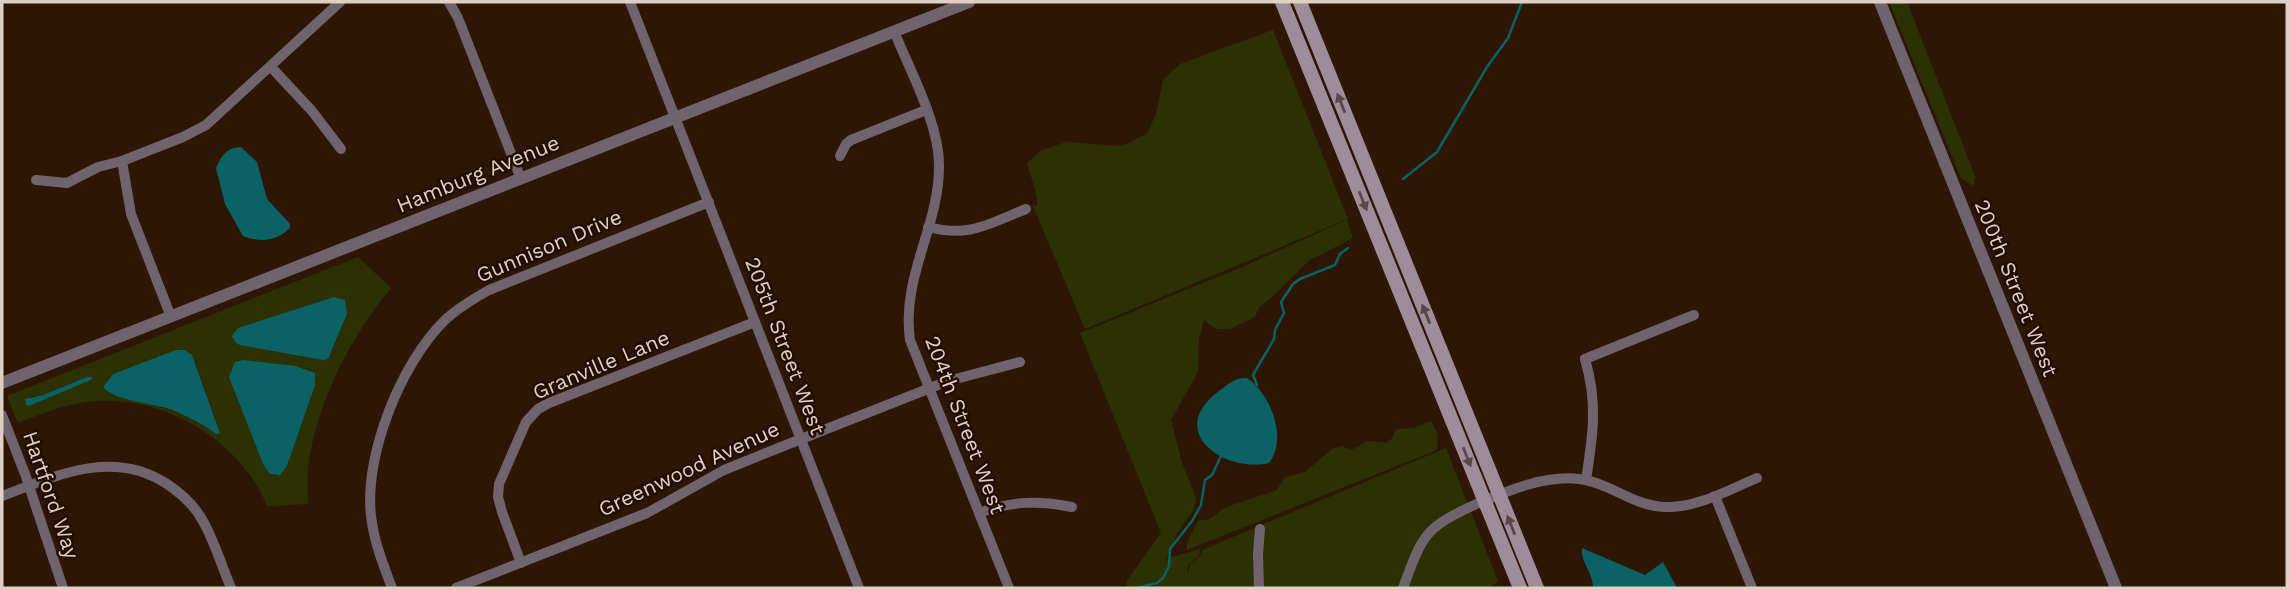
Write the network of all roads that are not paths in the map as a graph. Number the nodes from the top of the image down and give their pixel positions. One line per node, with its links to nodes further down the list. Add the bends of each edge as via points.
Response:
1 (340, 2): 9 (street)
2 (449, 2): 15 (street)
3 (630, 2): 11 (street)
4 (969, 2): 8 (street, Hamburg Avenue)
5 (1282, 2): 34 (main road, one-way to 34)
6 (1300, 2): 32 (main road, one-way to 6)
7 (1880, 2): 50 (street, 200th Street West)
8 (894, 31): 10 (street, 204th Street West); 11 (street, Hamburg Avenue)
9 (271, 67): 12 (street); 14 (street, via 206,125)
10 (926, 110): 13 (street, via 851,140); 19 (street, 204th Street West, via 937,142 939,169)
11 (676, 117): 15 (street, Hamburg Avenue); 17 (street, 205th Street West)
12 (341, 149)
13 (840, 156)
14 (121, 161): 16 (street, via 67,183); 21 (street, via 131,215)
15 (521, 178): 21 (street, Hamburg Avenue)
16 (36, 180)
17 (709, 202): 22 (street, 205th Street West); 41 (street, Gunnison Drive, via 489,290 460,308 431,336 407,373 372,467 372,527)
18 (1026, 209): 19 (street, via 967,232)
19 (928, 227): 25 (street, 204th Street West, via 909,294 908,321 912,348)
20 (1694, 315): 29 (street, via 1585,359 1595,419)
21 (171, 317): 24 (street, Hamburg Avenue)
22 (755, 322): 27 (street, 205th Street West); 38 (street, Granville Lane, via 550,403 530,416 498,490)
23 (1020, 362): 25 (street, Greenwood Avenue)
24 (2, 383)
25 (928, 389): 27 (street, Greenwood Avenue); 36 (street, 204th Street West)
26 (2, 415): 30 (street, Hartford Way)
27 (800, 440): 38 (street, Greenwood Avenue, via 724,470 647,513); 43 (street, 205th Street West)
28 (1757, 478): 33 (street)
29 (1586, 480): 32 (street, via 1546,480); 33 (street, via 1652,506 1676,507)
30 (29, 486): 31 (street); 39 (street, Hartford Way); 40 (street, via 99,466 125,467 156,477 198,513)
31 (2, 496)
32 (1500, 496): 34 (street); 48 (main road, one-way to 32)
33 (1715, 496): 49 (street)
34 (1485, 502): 46 (street, via 1430,532); 47 (main road)
35 (1072, 507): 36 (street, via 1020,501)
36 (979, 513): 44 (street, 204th Street West)
37 (1260, 529): 45 (street)
38 (521, 563): 42 (street, Greenwood Avenue)
39 (63, 588)
40 (231, 588)
41 (392, 588)
42 (456, 588)
43 (859, 588)
44 (1009, 588)
45 (1259, 588)
46 (1403, 588)
47 (1520, 588)
48 (1537, 588)
49 (1752, 588)
50 (2116, 588)

